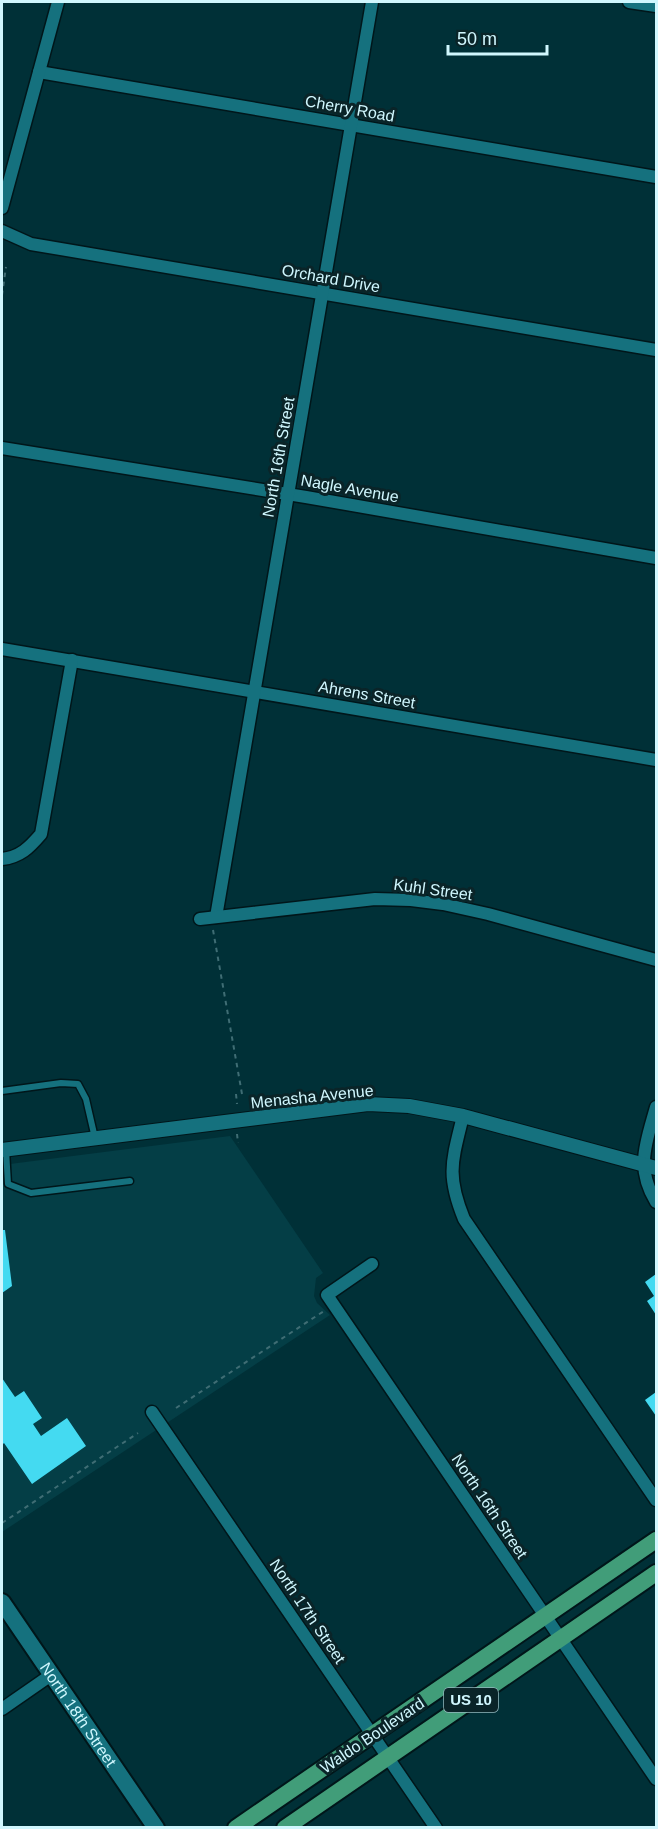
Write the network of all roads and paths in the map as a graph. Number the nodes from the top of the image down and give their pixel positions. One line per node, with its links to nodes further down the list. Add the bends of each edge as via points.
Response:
1 (58, 2): 5 (street)
2 (372, 2): 6 (street, North 16th Street)
3 (629, 2): 4 (street)
4 (657, 6)
5 (39, 72): 6 (street, Cherry Road); 8 (street)
6 (350, 124): 7 (street, Cherry Road); 11 (street, North 16th Street)
7 (657, 177)
8 (2, 208)
9 (2, 232): 11 (street, Orchard Drive, via 30,244)
10 (6, 267): 12 (path)
11 (323, 293): 13 (street, Orchard Drive); 15 (street, North 16th Street)
12 (2, 295)
13 (657, 350)
14 (2, 448): 15 (street, Nagle Avenue)
15 (288, 494): 16 (street, Nagle Avenue); 19 (street, North 16th Street)
16 (657, 558)
17 (2, 649): 18 (street, Ahrens Street)
18 (72, 660): 19 (street, Ahrens Street); 21 (street, via 41,834 27,850)
19 (254, 691): 20 (street, Ahrens Street); 22 (street, North 16th Street)
20 (657, 760)
21 (2, 859)
22 (216, 917): 23 (street, Kuhl Street); 25 (street, Kuhl Street, via 375,899 411,900 488,914)
23 (200, 919)
24 (213, 930): 28 (path)
25 (657, 960)
26 (2, 1091): 33 (lane, via 78,1084 86,1099)
27 (236, 1094): 29 (path)
28 (242, 1094)
29 (237, 1104)
30 (657, 1107): 36 (street, via 646,1145)
31 (463, 1116): 33 (street, Menasha Avenue, via 409,1106 368,1104); 36 (street, Menasha Avenue); 46 (street, via 452,1173 454,1194 464,1219)
32 (237, 1134): 34 (path)
33 (95, 1138): 35 (street, Menasha Avenue)
34 (238, 1143)
35 (4, 1150): 38 (lane)
36 (650, 1167): 40 (street, via 646,1181)
37 (130, 1181): 38 (lane, via 31,1193)
38 (8, 1184): 39 (lane)
39 (2, 1189)
40 (657, 1202)
41 (372, 1264): 51 (street, North 16th Street, via 327,1295)
42 (324, 1311): 43 (path)
43 (176, 1408)
44 (152, 1412): 55 (street, North 17th Street)
45 (138, 1433): 47 (path)
46 (657, 1500)
47 (2, 1523)
48 (657, 1540): 51 (main road, Waldo Boulevard / US 10)
49 (657, 1573): 52 (main road, Waldo Boulevard / US 10)
50 (2, 1602): 53 (main road, North 18th Street)
51 (544, 1616): 52 (street, North 16th Street); 55 (main road, Waldo Boulevard / US 10)
52 (560, 1640): 56 (main road, Waldo Boulevard / US 10); 57 (street, North 16th Street)
53 (51, 1675): 54 (street); 58 (main road, North 18th Street)
54 (2, 1709)
55 (372, 1735): 56 (street, North 17th Street); 59 (main road, Waldo Boulevard / US 10)
56 (387, 1757): 60 (main road, Waldo Boulevard / US 10); 61 (street, North 17th Street)
57 (657, 1779)
58 (156, 1827)
59 (236, 1827)
60 (285, 1827)
61 (436, 1827)

